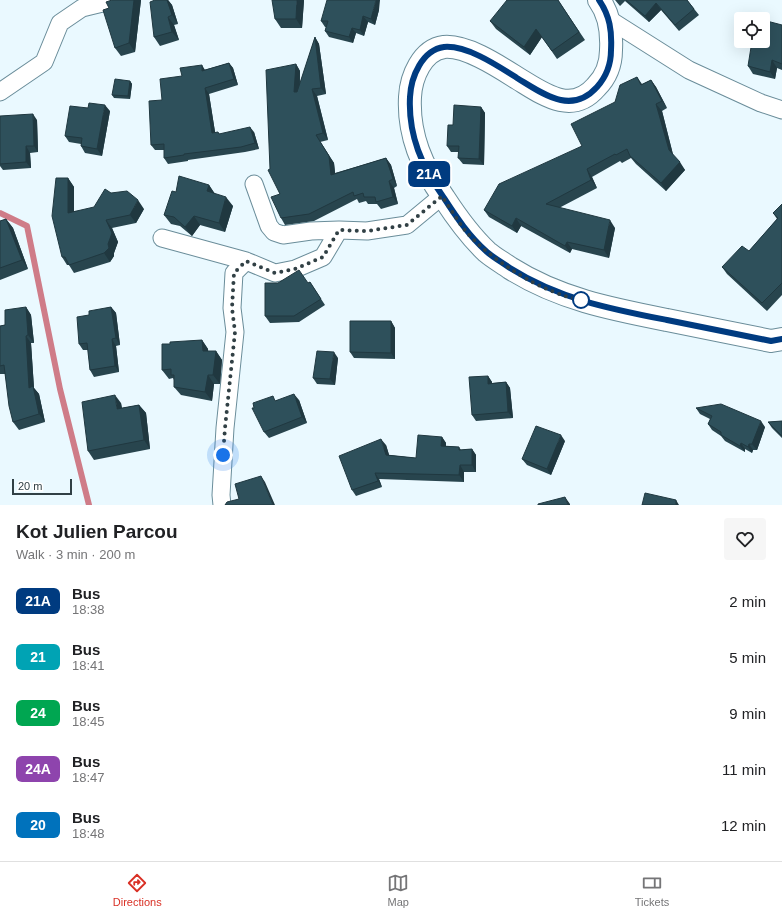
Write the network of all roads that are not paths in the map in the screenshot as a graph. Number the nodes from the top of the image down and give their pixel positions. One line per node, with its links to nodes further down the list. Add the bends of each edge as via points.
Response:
1 (115, 0): 4 (street, via 82,8 60,23 44,62)
2 (600, 0): 3 (main road)
3 (610, 20): 5 (street, via 689,70 761,104); 7 (main road, via 611,56 606,74 592,92 571,101 539,93 472,52 459,48 439,48 430,52 414,76 410,94 410,114 414,142 433,184)
4 (0, 92)
5 (782, 110)
6 (254, 184): 8 (street, via 269,226 274,232 283,235)
7 (442, 196): 8 (street, via 407,225 367,231); 11 (main road, via 465,229 488,254 541,286 615,310 771,341)
8 (339, 230): 10 (street, via 323,257 295,269 275,273)
9 (162, 238): 10 (street)
10 (246, 261): 12 (street, via 234,273 232,308 235,332 225,428)
11 (782, 339)
12 (222, 505)

